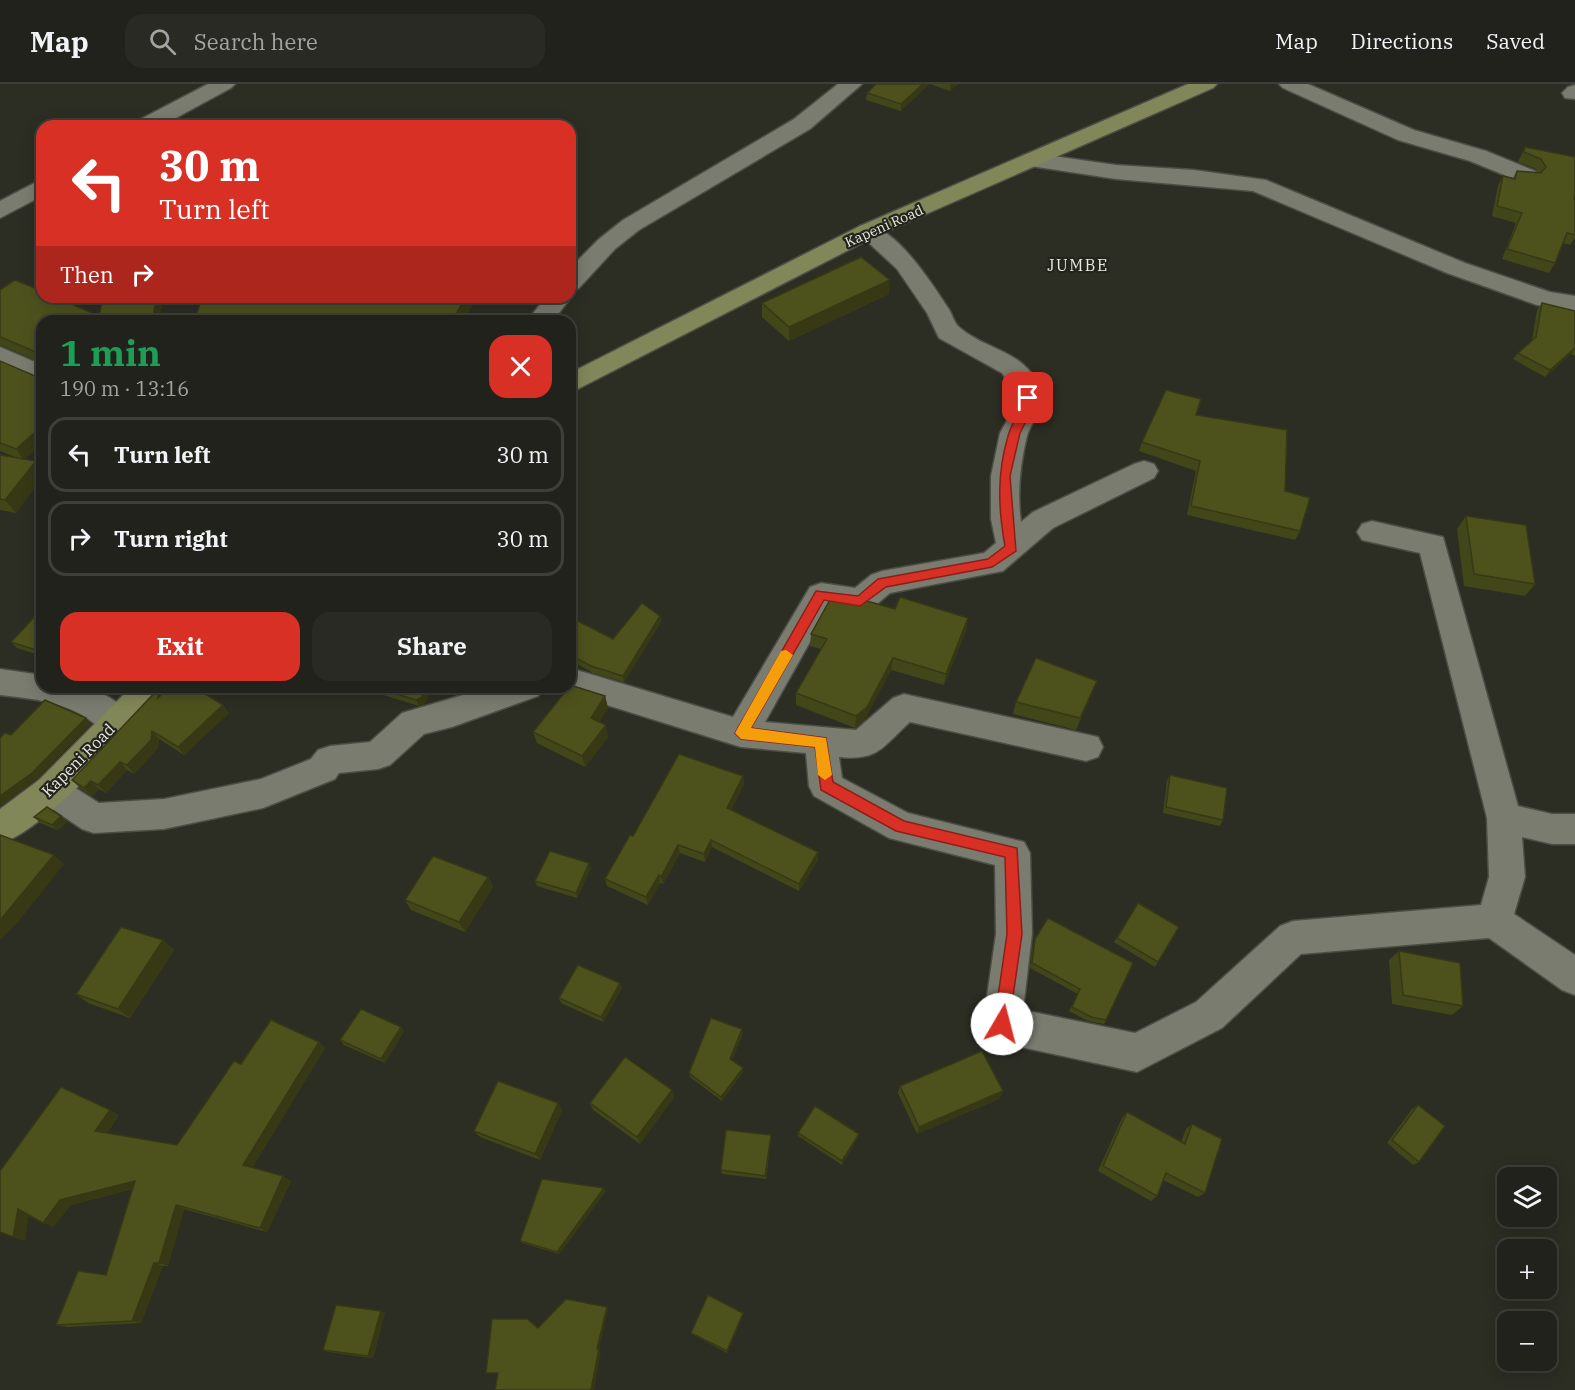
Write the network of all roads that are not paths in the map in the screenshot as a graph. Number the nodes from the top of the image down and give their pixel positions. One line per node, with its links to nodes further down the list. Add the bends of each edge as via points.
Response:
1 (224, 84): 5 (street)
2 (850, 84): 11 (street, via 802,124 631,225)
3 (1206, 84): 6 (main road, Kapeni Road)
4 (1290, 84): 7 (street, via 1406,135 1478,156)
5 (156, 120)
6 (1032, 160): 10 (main road, Kapeni Road); 13 (street, via 1258,185 1456,268 1546,299)
7 (1527, 176)
8 (36, 190): 9 (street)
9 (0, 211)
10 (868, 231): 17 (main road, Kapeni Road); 20 (street, via 906,264 948,332 1011,367 1024,384 1027,410 1014,433 1005,476)
11 (576, 278)
12 (554, 303): 14 (street)
13 (1575, 304)
14 (545, 315)
15 (0, 356): 16 (street)
16 (36, 373)
17 (576, 381)
18 (1144, 471): 20 (street, via 1043,520)
19 (1372, 532): 32 (street, via 1433,545)
20 (1011, 547): 28 (street, via 992,563 882,583 860,601 821,595)
21 (0, 682): 23 (street)
22 (576, 683): 28 (street)
23 (36, 685)
24 (63, 693): 27 (street)
25 (138, 693): 27 (main road, Kapeni Road)
26 (510, 693): 31 (street, via 414,723 378,755 330,760 323,769 252,795 164,814 94,818)
27 (108, 706): 31 (main road, Kapeni Road)
28 (741, 733): 29 (street)
29 (821, 742): 30 (street, via 862,746 904,707); 35 (street, via 826,786 902,827 1012,853 1014,934 1002,1024 1137,1053 1209,1015 1293,938)
30 (1086, 747)
31 (51, 790): 33 (main road, Kapeni Road)
32 (1504, 818): 34 (street, via 1552,829); 35 (street, via 1507,877)
33 (0, 829)
34 (1575, 829)
35 (1494, 921): 36 (street)
36 (1575, 977)

